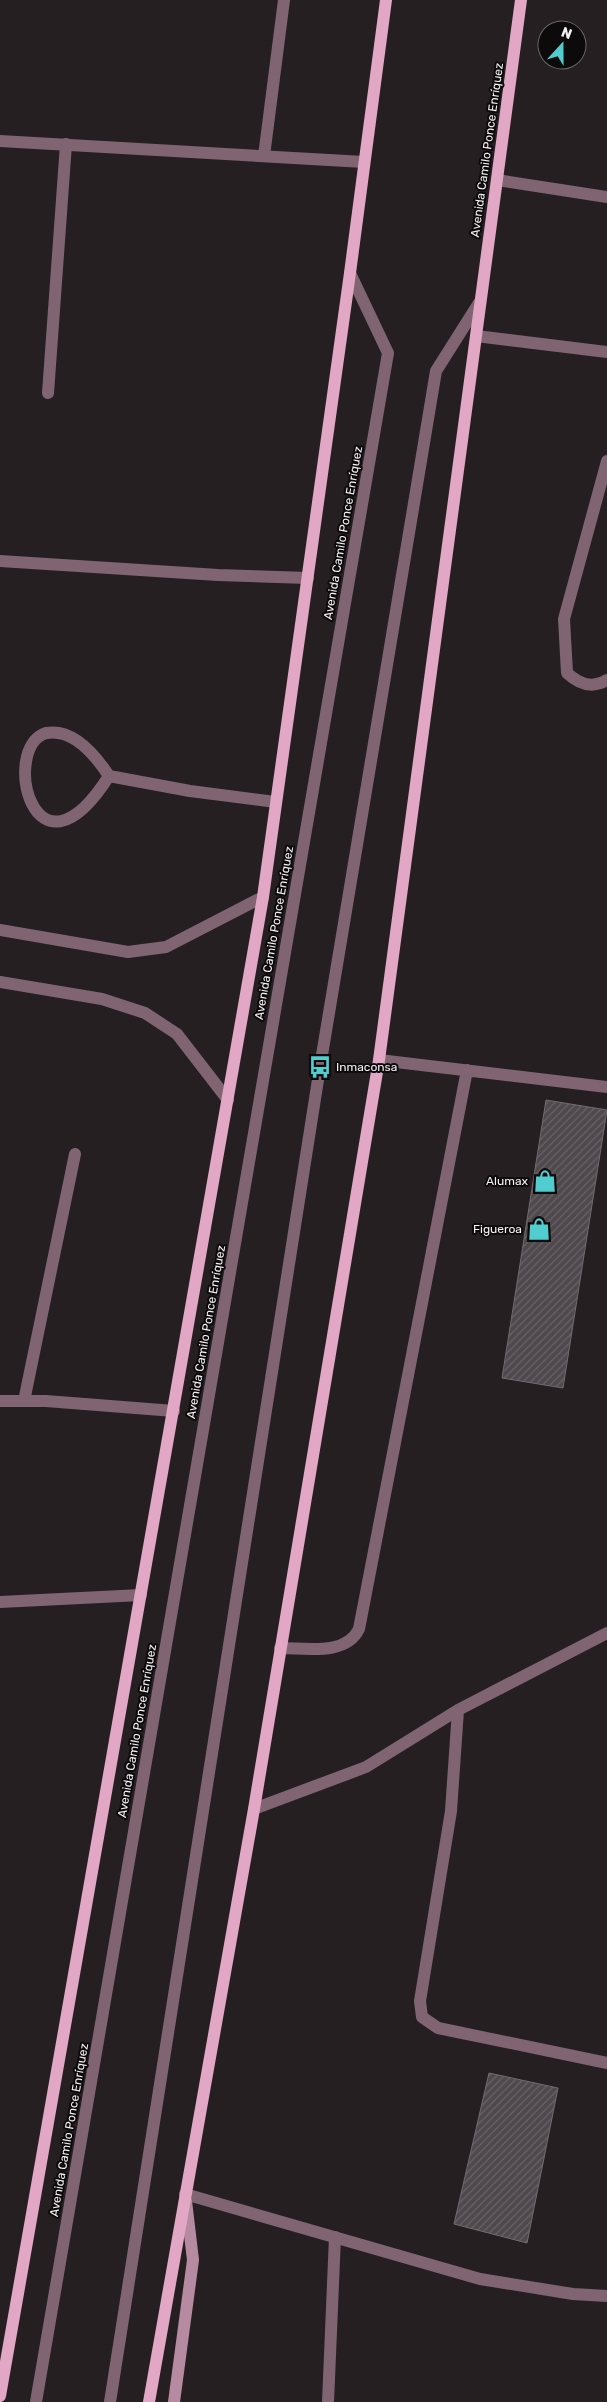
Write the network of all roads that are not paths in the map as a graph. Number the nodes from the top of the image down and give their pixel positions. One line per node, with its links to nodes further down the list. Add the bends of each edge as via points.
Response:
1 (284, 0): 6 (street)
2 (386, 0): 7 (main road, Avenida Camilo Ponce Enríquez)
3 (521, 0): 8 (main road, Avenida Camilo Ponce Enríquez)
4 (0, 141): 5 (street)
5 (66, 144): 6 (street); 14 (street)
6 (264, 156): 7 (street)
7 (364, 162): 10 (main road, Avenida Camilo Ponce Enríquez)
8 (497, 180): 9 (street); 11 (main road, Avenida Camilo Ponce Enríquez)
9 (607, 197)
10 (350, 273): 17 (main road, Avenida Camilo Ponce Enríquez); 43 (street, Avenida Camilo Ponce Enríquez, via 388,353)
11 (479, 303): 12 (main road, Avenida Camilo Ponce Enríquez); 44 (street, Avenida Camilo Ponce Enríquez, via 436,371 320,1067)
12 (476, 336): 13 (street); 24 (main road, Avenida Camilo Ponce Enríquez)
13 (607, 352)
14 (48, 394)
15 (607, 461): 18 (street, via 564,619 567,673 578,683 599,685)
16 (0, 561): 17 (street)
17 (308, 578): 20 (main road, Avenida Camilo Ponce Enríquez)
18 (607, 680)
19 (109, 776): 19 (street, via 85,747 72,738 53,732 25,742 16,757 13,773 18,797 26,812 40,821 56,822 86,806); 20 (street, via 190,792)
20 (276, 802): 21 (main road, Avenida Camilo Ponce Enríquez)
21 (263, 897): 22 (street, via 166,947 128,952); 27 (main road, Avenida Camilo Ponce Enríquez)
22 (0, 930)
23 (0, 982): 27 (street, via 102,999 146,1013 177,1034)
24 (379, 1060): 25 (street); 35 (main road, Avenida Camilo Ponce Enríquez)
25 (467, 1070): 26 (street); 35 (street, via 359,1629 355,1637 340,1647)
26 (607, 1087)
27 (228, 1100): 31 (main road, Avenida Camilo Ponce Enríquez)
28 (74, 1154): 30 (street)
29 (0, 1401): 30 (street)
30 (24, 1401): 31 (street)
31 (174, 1411): 32 (main road, Avenida Camilo Ponce Enríquez)
32 (141, 1595): 33 (street); 42 (main road, Avenida Camilo Ponce Enríquez)
33 (0, 1602)
34 (607, 1634): 36 (street)
35 (280, 1648): 37 (main road, Avenida Camilo Ponce Enríquez)
36 (458, 1710): 37 (street, via 366,1767); 38 (street, via 451,1810 420,2001 422,2017 438,2028)
37 (254, 1809): 39 (main road, Avenida Camilo Ponce Enríquez)
38 (607, 2063)
39 (185, 2194): 40 (street); 45 (main road, Avenida Camilo Ponce Enríquez); 46 (main road, Avenida Camilo Ponce Enríquez, via 193,2260)
40 (335, 2237): 41 (street, via 480,2279 573,2294); 47 (street)
41 (607, 2296)
42 (0, 2396)
43 (36, 2402)
44 (110, 2402)
45 (149, 2402)
46 (174, 2402)
47 (328, 2402)

